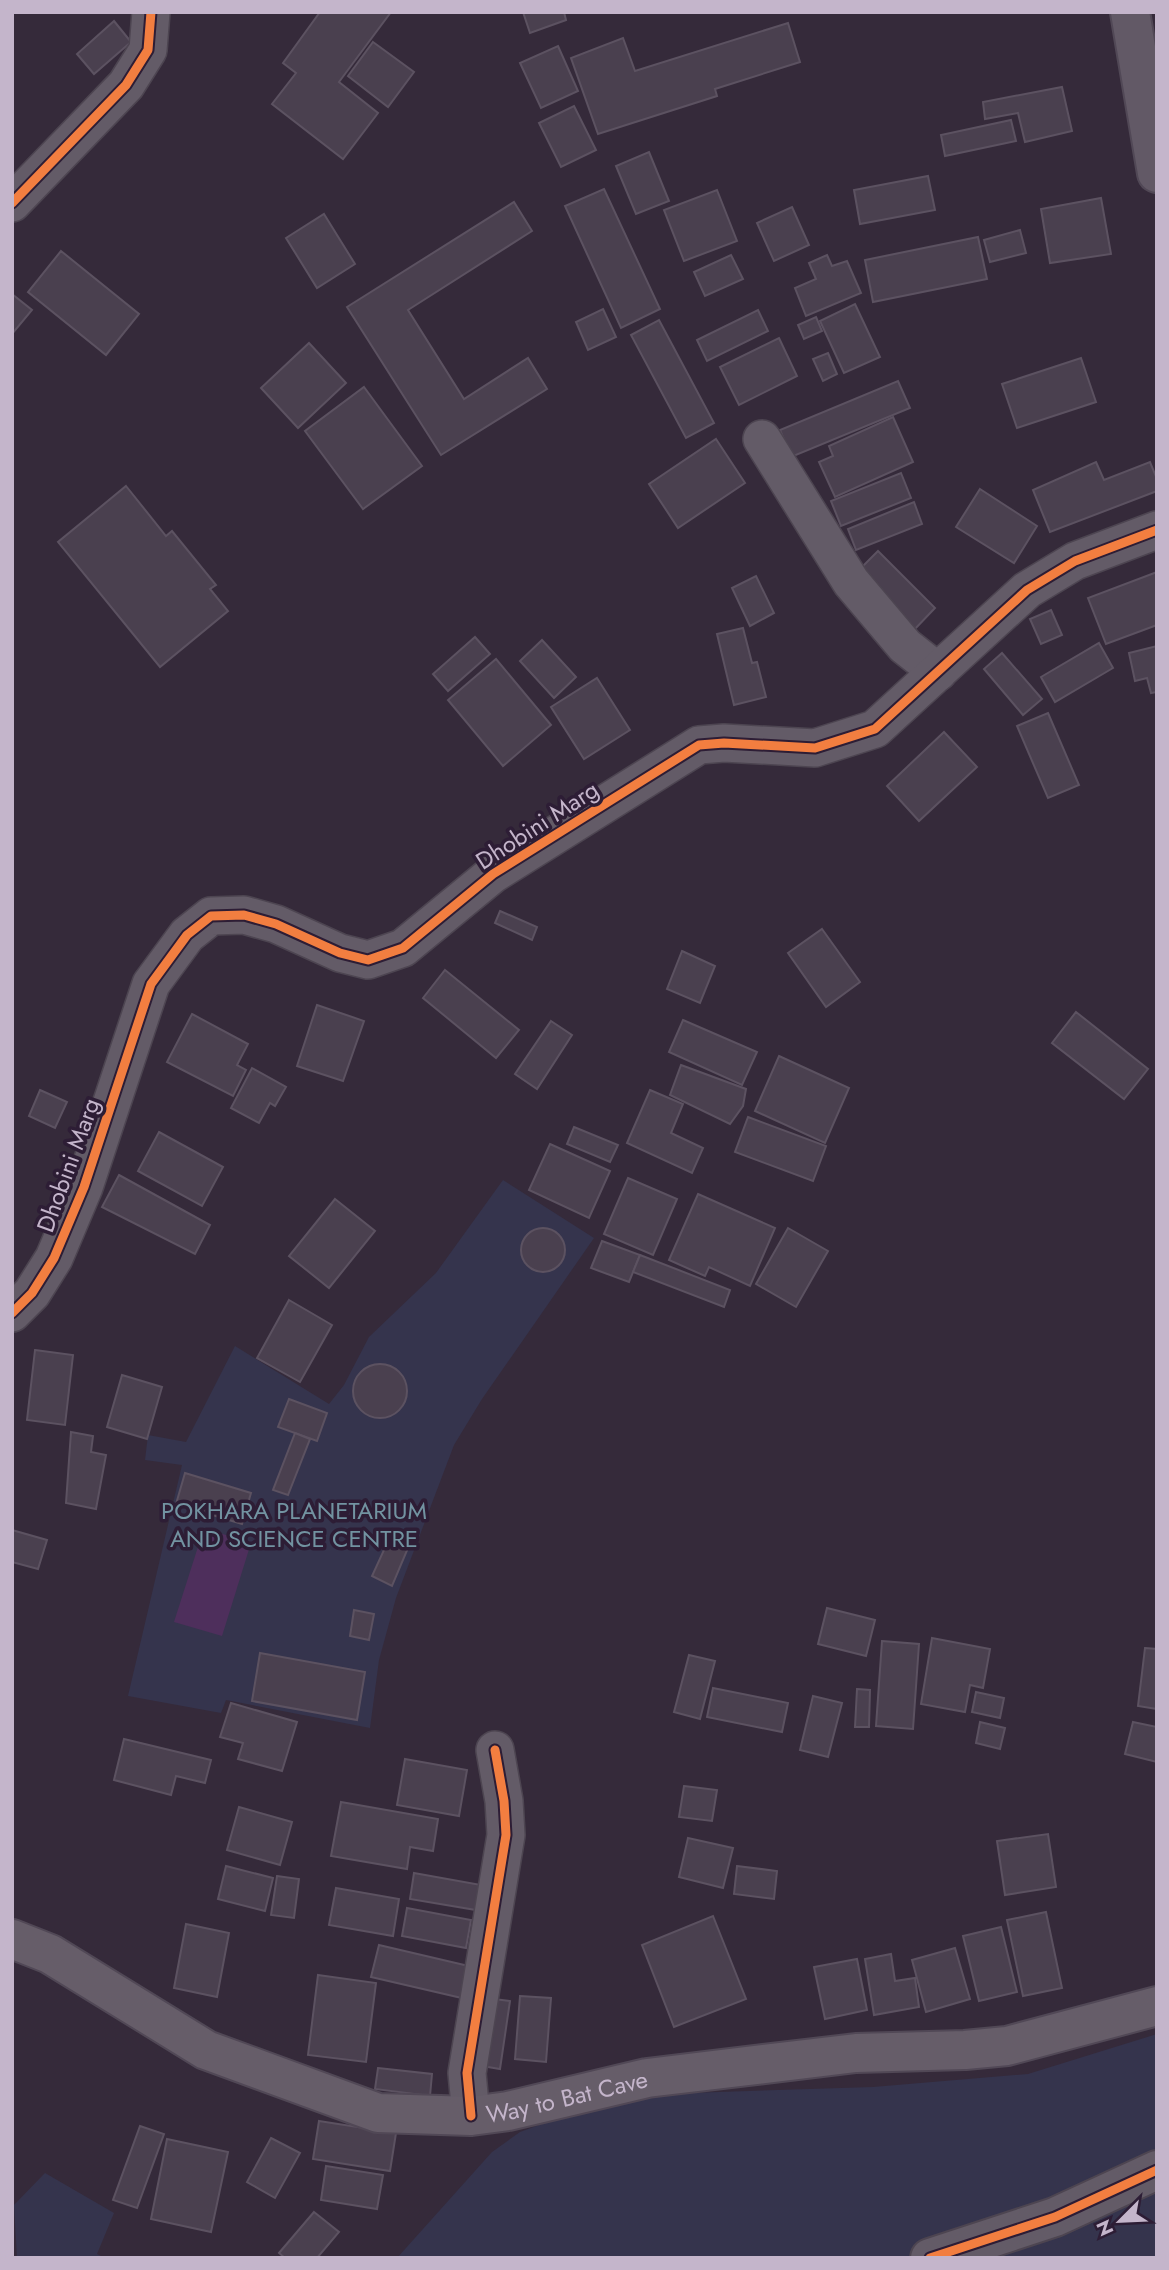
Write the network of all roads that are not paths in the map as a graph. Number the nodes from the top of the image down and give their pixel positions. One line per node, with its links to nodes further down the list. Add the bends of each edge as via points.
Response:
1 (150, 12): 4 (street, via 148,50 126,85)
2 (1130, 12): 3 (main road)
3 (1157, 173)
4 (12, 203)
5 (762, 439): 7 (street, via 851,582 905,646)
6 (1157, 530): 7 (street, Dhobini Marg, via 1075,561 1027,590)
7 (938, 672): 8 (street, Dhobini Marg, via 875,729 847,739 815,748 699,745 494,874 403,947 368,960 244,915 211,916 187,935 151,984 84,1187 54,1258 32,1293)
8 (12, 1313)
9 (495, 1750): 12 (street, via 506,1835 467,2073)
10 (12, 1939): 12 (main road, Way to Bat Cave, via 50,1954 206,2050 378,2113)
11 (1157, 2006): 12 (main road, Way to Bat Cave, via 1007,2046 856,2053 647,2078)
12 (471, 2116)
13 (1157, 2171): 14 (street, via 1055,2217)
14 (930, 2258)

